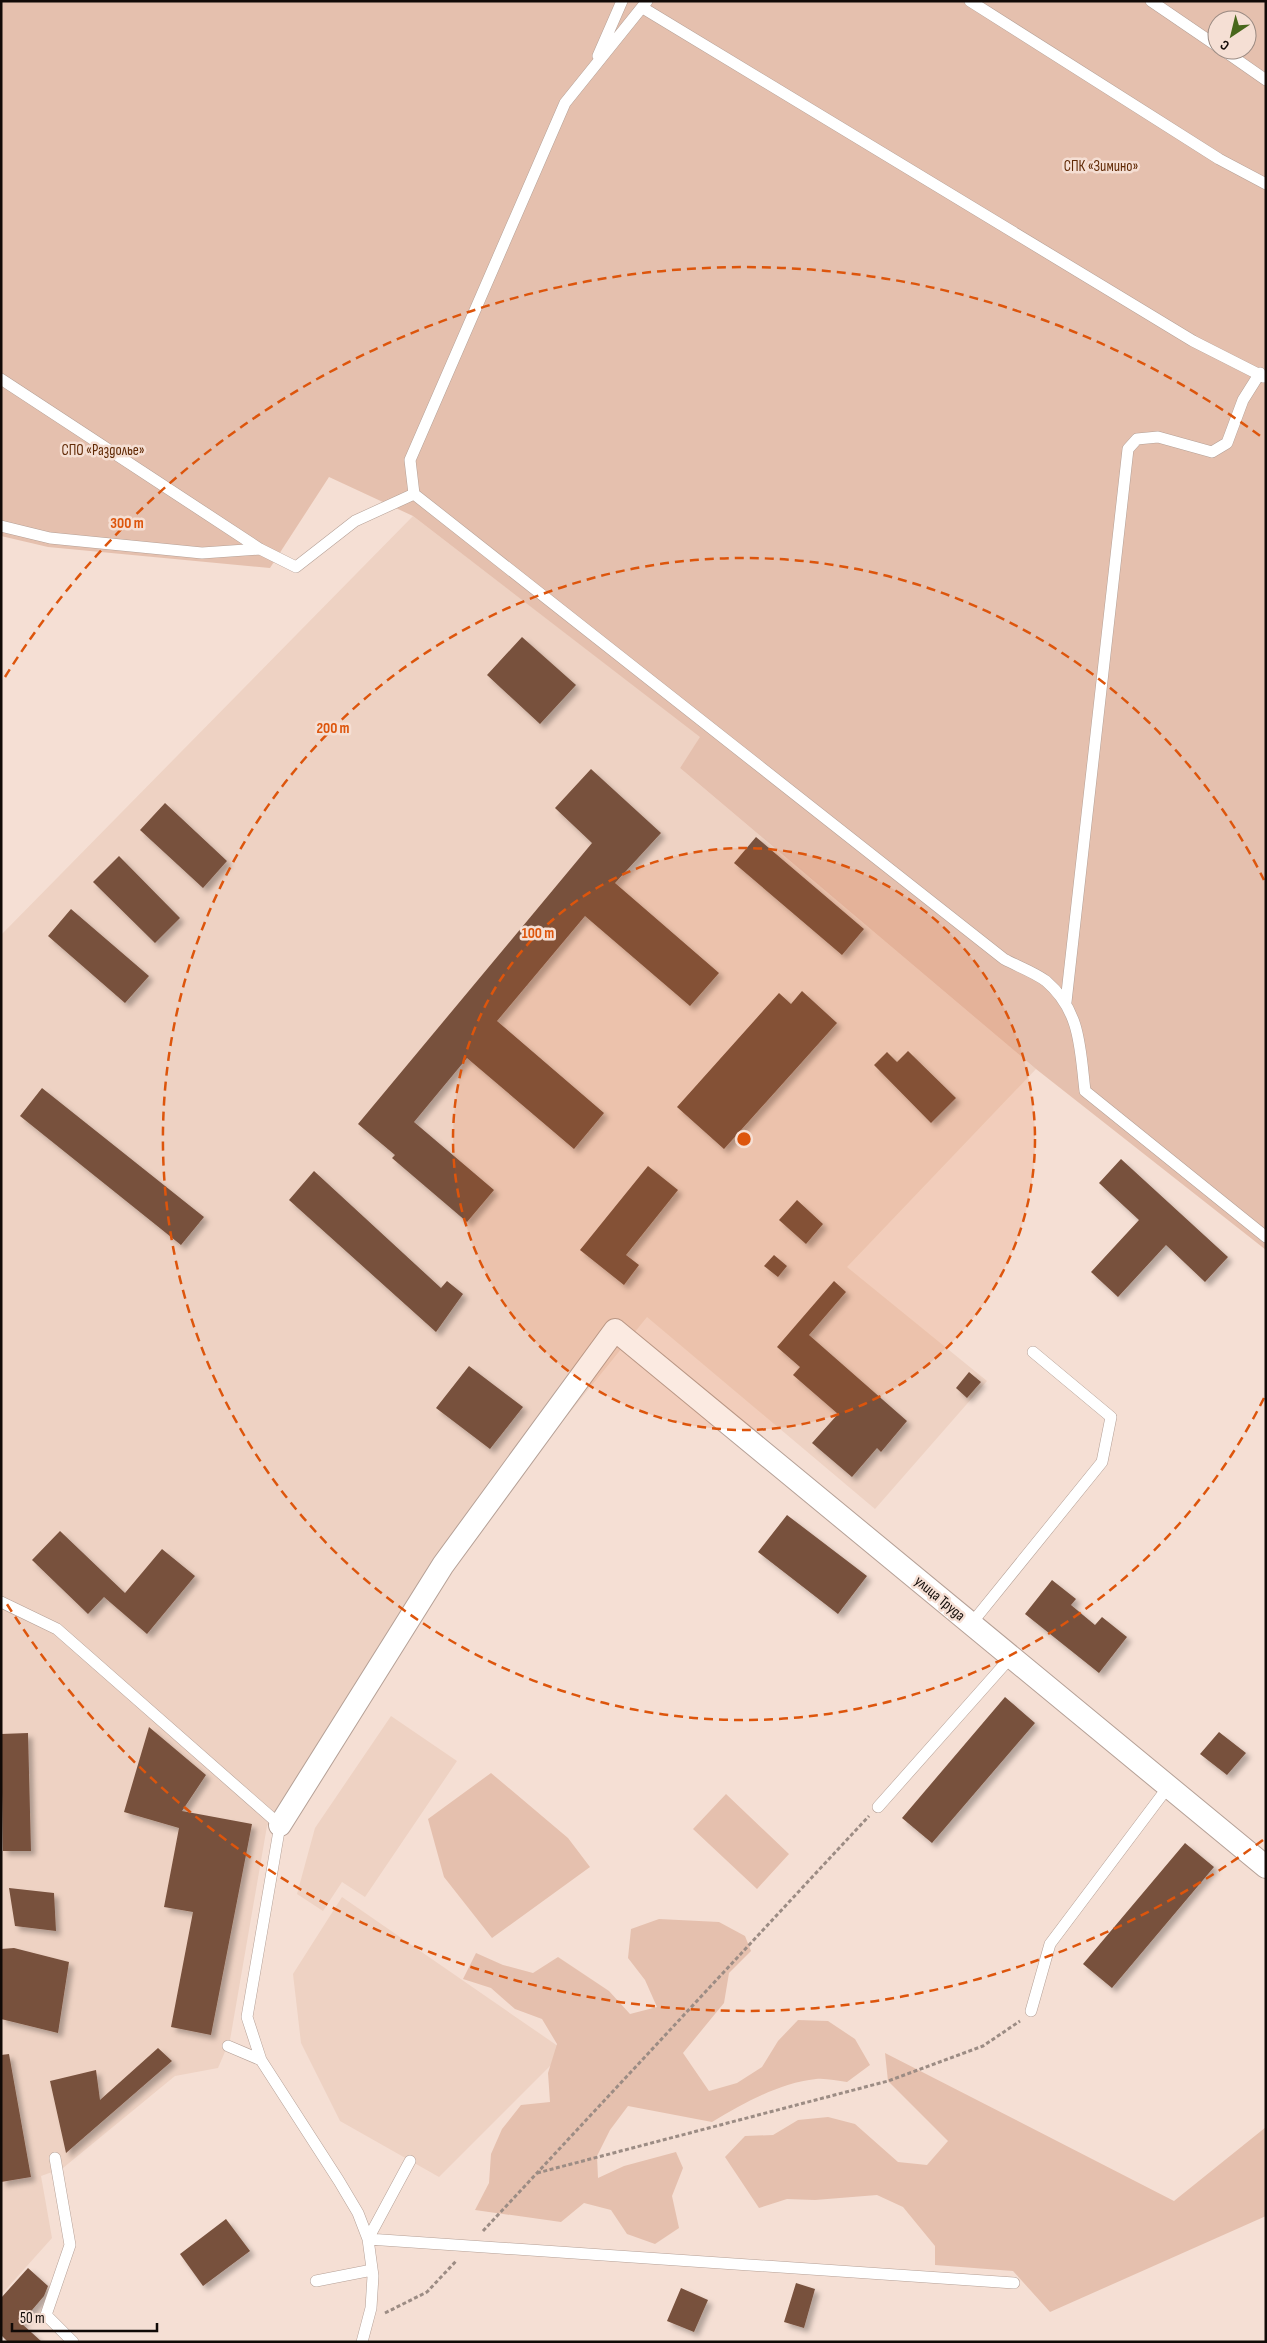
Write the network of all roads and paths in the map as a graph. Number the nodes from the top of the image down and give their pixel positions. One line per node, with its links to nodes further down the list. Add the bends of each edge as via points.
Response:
1 (622, 1): 8 (lane)
2 (970, 1): 5 (lane)
3 (1151, 1): 6 (lane)
4 (645, 5): 8 (lane); 11 (lane, via 1193,341)
5 (984, 5): 10 (lane, via 1219,159)
6 (1207, 39)
7 (1237, 60): 9 (lane)
8 (593, 67): 13 (lane, via 565,103 410,460)
9 (1266, 80)
10 (1266, 184)
11 (1263, 375): 16 (lane, via 1243,400 1227,443 1212,452 1158,437 1137,439 1128,449)
12 (1, 379): 15 (lane)
13 (414, 494): 15 (lane, via 355,521 296,567); 16 (lane, via 1004,960 1045,980)
14 (1, 526): 15 (lane, via 50,538 202,553)
15 (260, 549)
16 (1066, 1002): 17 (lane, via 1078,1028 1085,1091)
17 (1266, 1237)
18 (1033, 1352): 20 (lane, via 1111,1417 1102,1462)
19 (1, 1602): 24 (lane, via 57,1629)
20 (971, 1624): 21 (street, улица Труда); 24 (street, улица Труда, via 615,1330 443,1565)
21 (1011, 1657): 22 (street, улица Труда); 23 (lane)
22 (1168, 1787): 25 (street, улица Труда); 26 (lane, via 1050,1944)
23 (878, 1806): 31 (path)
24 (280, 1825): 28 (lane, via 247,2017)
25 (1266, 1867)
26 (1031, 2011): 31 (path, via 983,2046 888,2081)
27 (228, 2046): 28 (lane)
28 (261, 2060): 32 (lane, via 339,2181 358,2213)
29 (54, 2158): 38 (lane, via 70,2245 46,2315)
30 (410, 2161): 32 (lane)
31 (537, 2174): 33 (path)
32 (368, 2239): 33 (lane); 34 (lane)
33 (469, 2247): 36 (lane); 37 (path, via 427,2292)
34 (372, 2270): 35 (lane); 37 (lane, via 371,2308)
35 (316, 2280)
36 (1014, 2283)
37 (367, 2321): 39 (lane)
38 (73, 2342)
39 (362, 2342)

